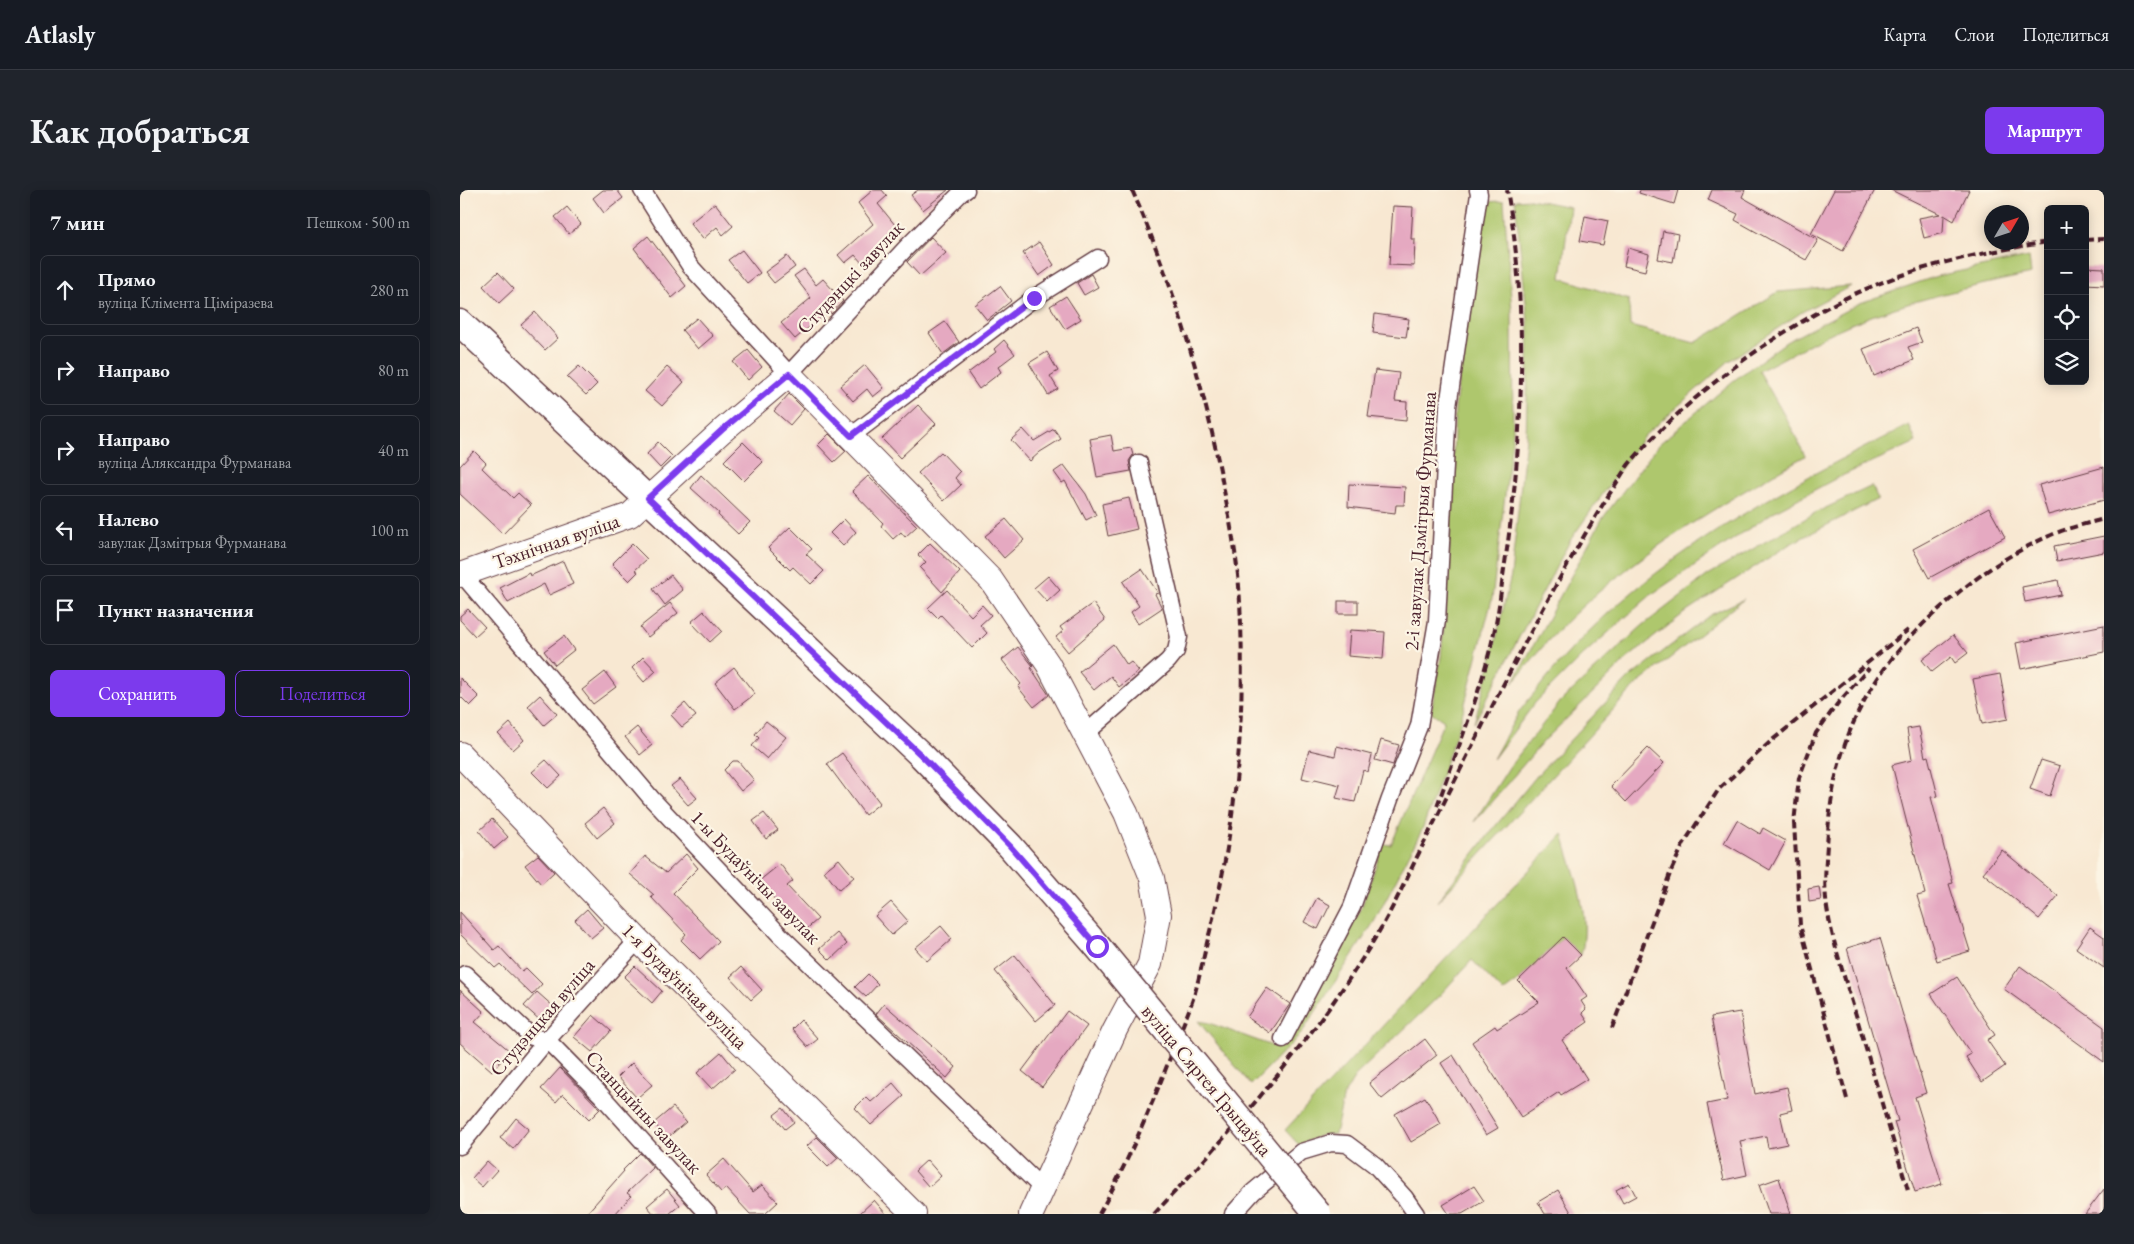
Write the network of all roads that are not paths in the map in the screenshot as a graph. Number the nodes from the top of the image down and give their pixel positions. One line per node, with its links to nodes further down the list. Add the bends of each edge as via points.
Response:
1 (642, 190): 6 (street, via 690,266)
2 (966, 190): 6 (street, Студэнцкі завулак, via 906,248)
3 (1478, 190): 15 (street, 2-і завулак Дзмітрыя Фурманава, via 1448,406 1437,621 1419,726 1352,907)
4 (1098, 258): 7 (street, via 1034,298)
5 (460, 323): 9 (main road, вуліца Сяргея Грыцаўца)
6 (789, 374): 7 (street); 9 (street, Тэхнічная вуліца)
7 (851, 436): 11 (street, via 991,580 1048,664)
8 (1139, 463): 11 (street, via 1180,638 1168,661)
9 (648, 498): 10 (street, Тэхнічная вуліца, via 630,515); 23 (main road, вуліца Сяргея Грыцаўца, bridge, via 922,756 1010,846 1097,946)
10 (461, 575): 18 (street, 1-ы Будаўнічы завулак, via 652,798 780,935)
11 (1084, 734): 18 (street, via 1129,821 1152,878 1159,916 1150,964 1115,1030)
12 (460, 754): 13 (street, 1-я Будаўнічая вуліца)
13 (638, 940): 16 (street, Студэнцкая вуліца); 20 (street, 1-я Будаўнічая вуліца)
14 (462, 974): 16 (street, via 532,1037)
15 (1283, 1039)
16 (547, 1040): 17 (street, Студэнцкая вуліца); 19 (street, Станцыйны завулак)
17 (460, 1146)
18 (1042, 1188): 21 (street)
19 (708, 1214)
20 (914, 1214)
21 (1031, 1214)
22 (1233, 1214): 24 (street, via 1253,1192 1302,1152 1331,1143 1348,1144 1376,1165)
23 (1318, 1214)
24 (1416, 1214)

